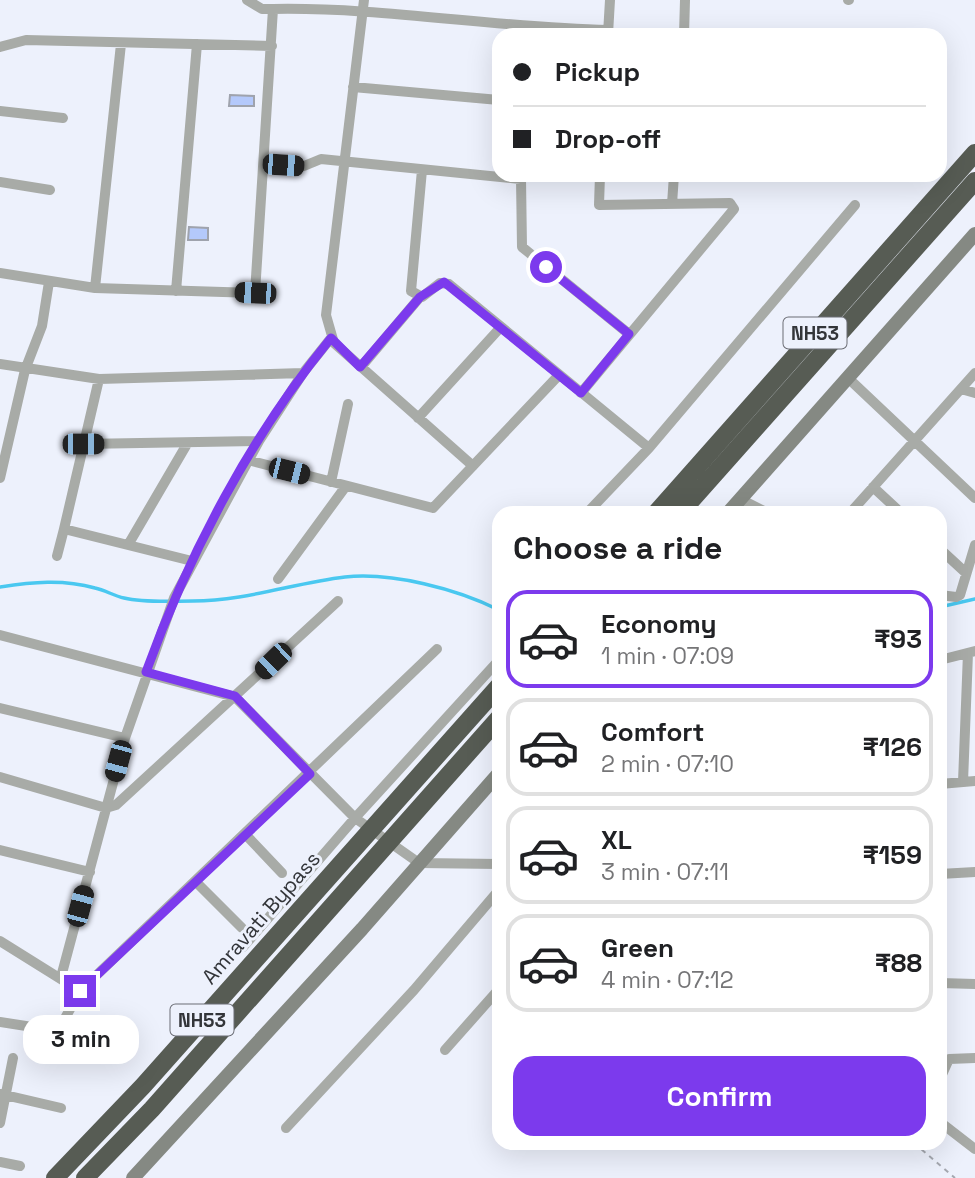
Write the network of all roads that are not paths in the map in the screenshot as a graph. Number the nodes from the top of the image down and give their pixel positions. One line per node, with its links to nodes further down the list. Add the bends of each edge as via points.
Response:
1 (247, 0): 6 (street, via 262,9)
2 (364, 0): 7 (street)
3 (610, 0): 9 (street)
4 (685, 0): 10 (street)
5 (322, 4): 6 (street); 7 (street)
6 (273, 9): 13 (street)
7 (361, 12): 8 (street); 15 (street)
8 (497, 28)
9 (608, 28)
10 (684, 28)
11 (121, 44): 12 (street); 14 (street, via 26,40); 35 (street)
12 (197, 44): 13 (street); 36 (street)
13 (272, 46): 21 (street)
14 (0, 47)
15 (353, 87): 16 (street); 20 (street)
16 (492, 99)
17 (0, 111): 18 (street)
18 (64, 118)
19 (975, 153): 54 (highway, NH53)
20 (343, 160): 21 (street, via 320,159 301,166); 22 (street); 40 (street, via 326,315)
21 (265, 164): 36 (street, via 255,293)
22 (422, 170): 23 (street); 37 (street, via 410,289)
23 (492, 175)
24 (975, 181): 54 (highway, NH53)
25 (0, 182): 29 (street)
26 (521, 182): 39 (street, via 522,247)
27 (600, 182): 30 (street, via 599,205)
28 (674, 182): 30 (street)
29 (50, 190)
30 (672, 204): 39 (street, via 730,203 734,209)
31 (855, 205): 59 (street)
32 (975, 234): 47 (main road)
33 (0, 272): 34 (street)
34 (49, 282): 35 (street); 43 (street, via 42,326)
35 (95, 288): 36 (street)
36 (176, 291)
37 (420, 297): 38 (street, via 446,283); 42 (street)
38 (500, 328): 46 (street); 53 (street)
39 (629, 334): 50 (street)
40 (331, 338): 42 (street); 44 (street)
41 (0, 365): 43 (street)
42 (360, 367): 53 (street)
43 (25, 370): 48 (street); 60 (street)
44 (303, 373): 48 (street); 55 (street)
45 (975, 373): 49 (street)
46 (559, 375): 50 (street); 62 (street)
47 (848, 378): 56 (street); 68 (main road)
48 (100, 379): 57 (street)
49 (961, 389): 51 (street); 56 (street)
50 (581, 393): 59 (street)
51 (975, 393)
52 (348, 404): 64 (street)
53 (418, 418): 62 (street)
54 (735, 437): 70 (highway, NH53); 71 (highway, NH53)
55 (259, 440): 58 (street); 61 (street)
56 (916, 440): 66 (street); 67 (street)
57 (83, 444): 58 (street); 76 (street)
58 (187, 444): 77 (street)
59 (649, 448): 69 (street)
60 (3, 451): 63 (street)
61 (248, 460): 64 (street); 81 (street)
62 (473, 466): 65 (street, via 433,508)
63 (0, 478)
64 (331, 482): 65 (street)
65 (346, 486): 83 (street)
66 (873, 487): 74 (street); 75 (street)
67 (975, 498)
68 (740, 499): 72 (main road); 73 (street)
69 (594, 506)
70 (663, 506)
71 (685, 506)
72 (734, 506)
73 (754, 506)
74 (856, 506)
75 (893, 506)
76 (64, 528): 77 (street); 80 (street)
77 (128, 545): 81 (street)
78 (975, 545): 82 (street)
79 (947, 555): 82 (street)
80 (57, 556)
81 (192, 561): 91 (street)
82 (966, 573): 84 (street, via 958,597)
83 (278, 579)
84 (947, 596)
85 (338, 601): 93 (street)
86 (0, 635): 91 (street)
87 (437, 649): 97 (street)
88 (971, 652): 89 (street); 100 (street)
89 (947, 658)
90 (492, 668): 104 (street)
91 (146, 672): 93 (street); 96 (street)
92 (492, 694): 136 (highway, Amravati Bypass / NH53, via 143,1086)
93 (235, 696): 97 (street); 103 (street, via 116,806)
94 (0, 708): 96 (street)
95 (492, 726): 137 (highway, NH53, via 152,1109)
96 (125, 738): 103 (street)
97 (310, 774): 104 (street); 105 (street)
98 (0, 777): 103 (street)
99 (492, 781): 107 (main road)
100 (963, 782): 101 (street); 102 (street)
101 (975, 782)
102 (947, 783)
103 (106, 808): 109 (street)
104 (355, 817): 107 (street); 117 (street)
105 (246, 835): 111 (street); 113 (street)
106 (0, 850): 109 (street)
107 (419, 863): 108 (street); 138 (main road)
108 (492, 864)
109 (90, 872): 118 (street)
110 (975, 872): 112 (street)
111 (282, 873)
112 (947, 874)
113 (197, 883): 115 (street); 121 (street)
114 (492, 898): 132 (street)
115 (242, 928)
116 (0, 941): 118 (street)
117 (243, 947)
118 (61, 977): 121 (street)
119 (947, 983): 120 (street)
120 (975, 984)
121 (80, 991): 123 (street, via 58,1031)
122 (492, 997): 124 (street)
123 (0, 1023)
124 (445, 1050)
125 (13, 1058): 128 (street)
126 (975, 1058): 127 (street)
127 (947, 1062)
128 (3, 1094): 129 (street); 130 (street)
129 (61, 1108)
130 (0, 1123)
131 (947, 1127): 133 (street)
132 (286, 1128)
133 (975, 1149)
134 (0, 1162): 135 (street)
135 (20, 1166)
136 (55, 1178)
137 (85, 1178)
138 (133, 1178)

